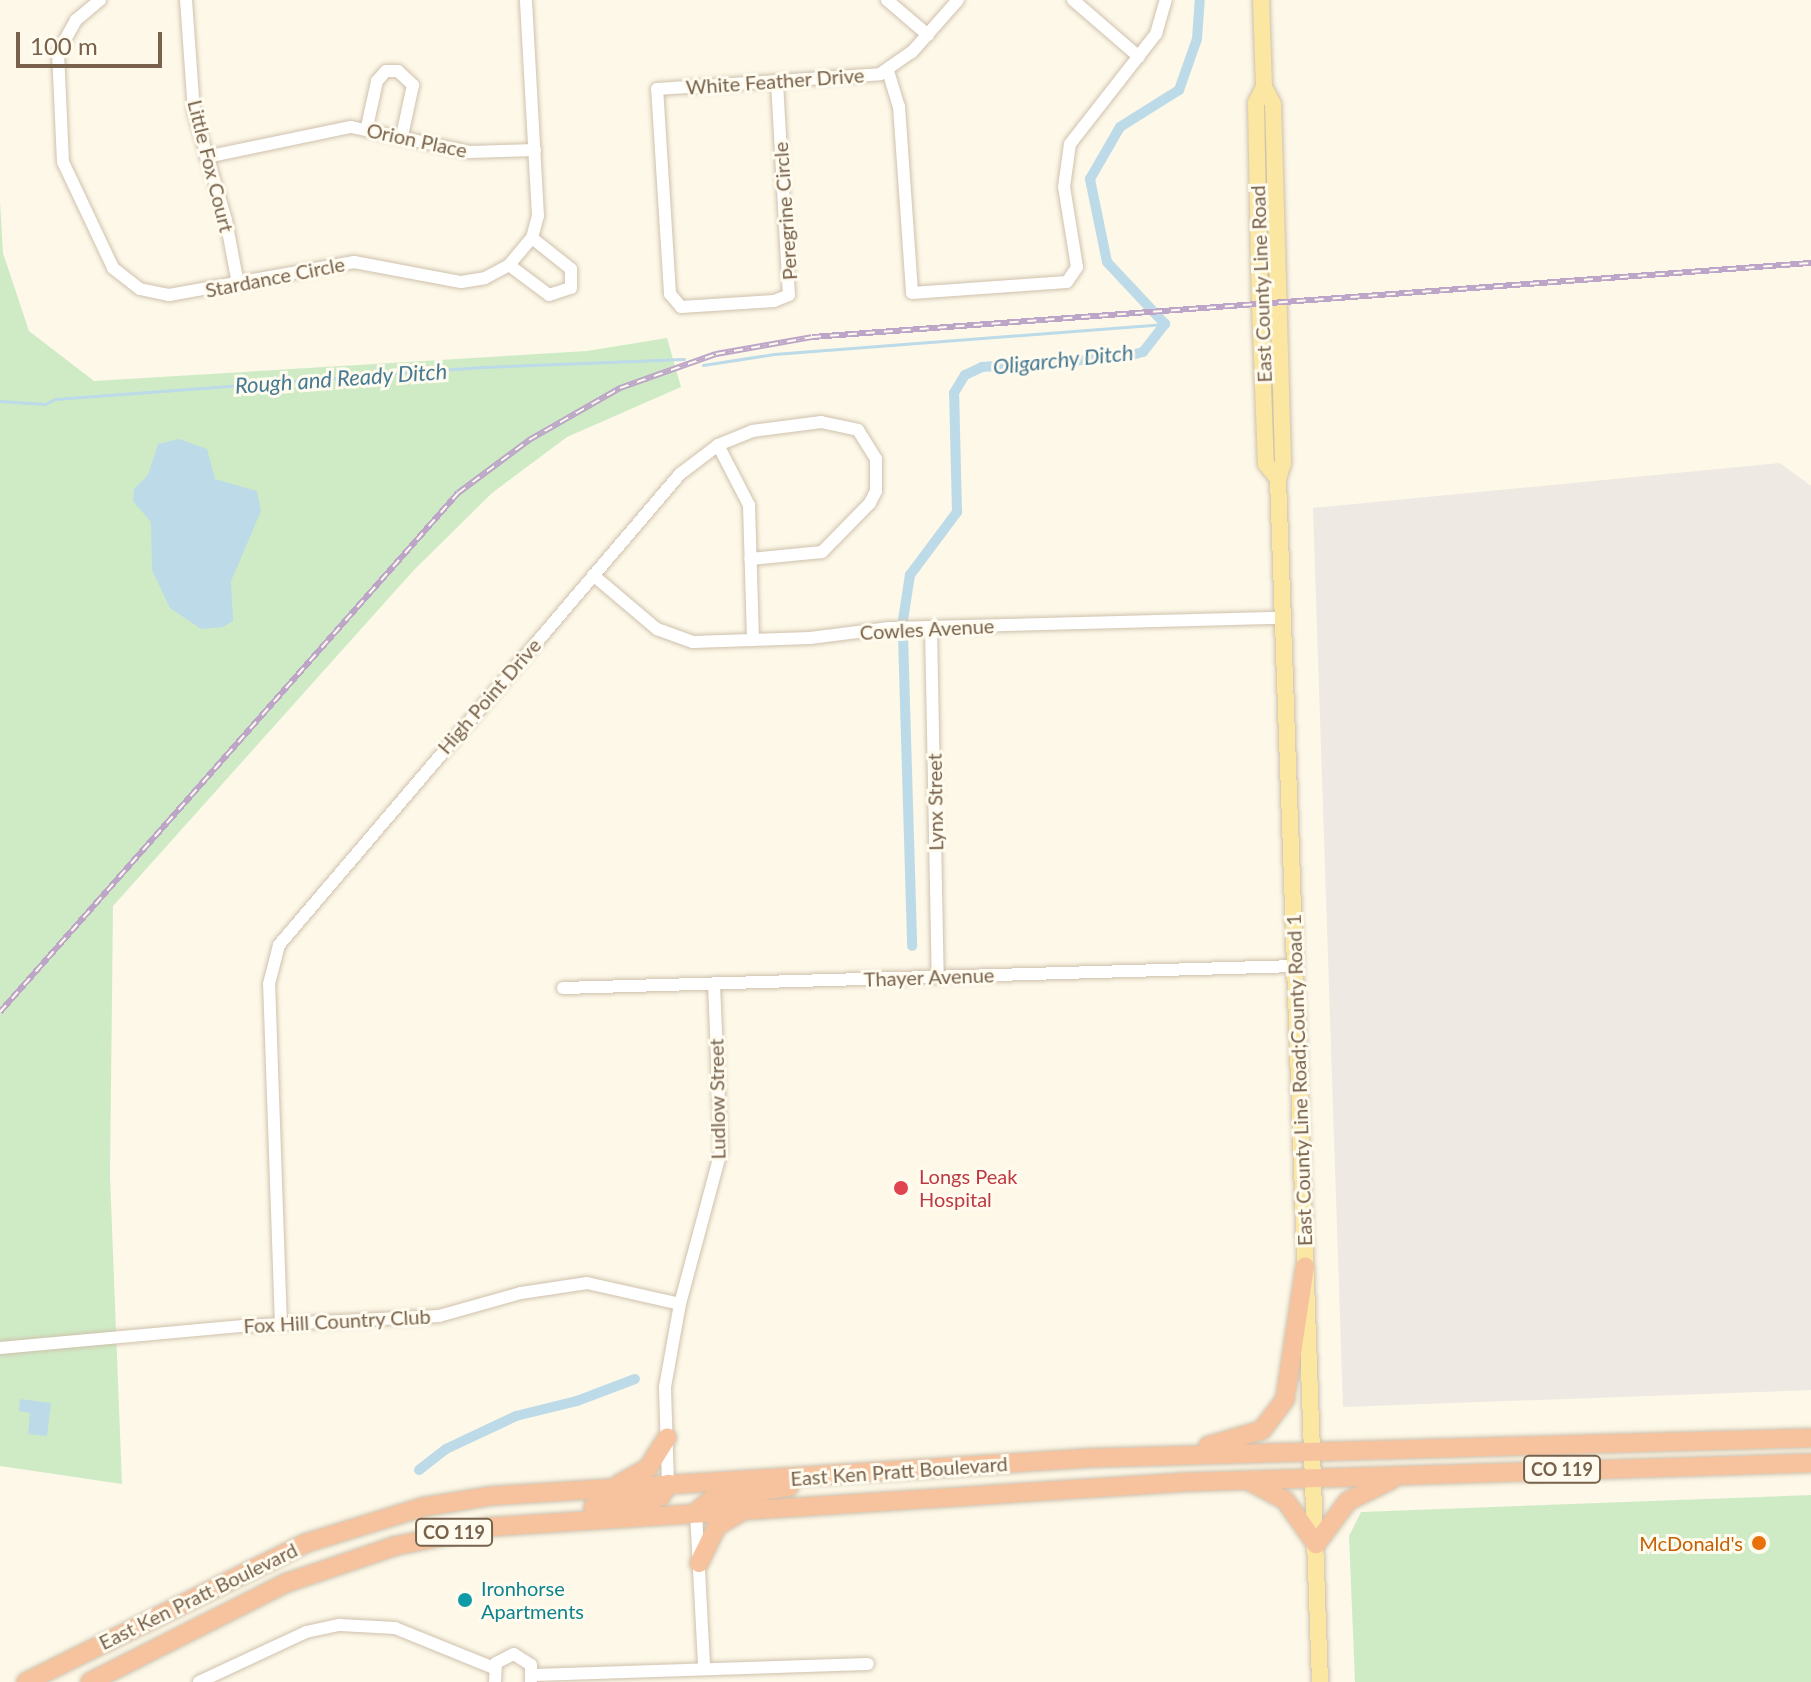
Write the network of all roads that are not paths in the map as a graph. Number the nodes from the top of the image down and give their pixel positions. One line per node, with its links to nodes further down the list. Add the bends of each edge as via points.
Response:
1 (100, 0): 20 (street, Stardance Circle, via 67,32 57,73 63,162 102,253 126,280 158,294)
2 (186, 0): 17 (street, Little Fox Court, via 194,112)
3 (526, 0): 16 (street)
4 (887, 0): 9 (street)
5 (958, 0): 9 (street, White Feather Drive)
6 (1073, 0): 10 (street)
7 (1166, 0): 10 (street, via 1160,28)
8 (1261, 0): 24 (main road, East County Line Road;County Road 1, via 1264,87 1273,104)
9 (928, 35): 11 (street, White Feather Drive)
10 (1139, 57): 11 (street, via 1082,124 1067,152 1064,187 1075,277 1062,283 912,293 899,106)
11 (888, 71): 12 (street, White Feather Drive)
12 (777, 82): 13 (street, White Feather Drive); 13 (street, Peregrine Circle, via 789,295 774,301 684,307 670,294)
13 (657, 89)
14 (367, 127): 15 (street, Orion Place); 15 (street, via 377,81 386,71 398,71 413,85); 17 (street, Orion Place)
15 (402, 136): 16 (street, Orion Place, via 474,153)
16 (535, 150): 18 (street, via 538,216)
17 (206, 157): 20 (street, Little Fox Court, via 226,220)
18 (532, 238): 19 (street, Stardance Circle); 19 (street, via 572,270 568,291 549,295)
19 (509, 265): 20 (street, Stardance Circle, via 470,282 360,262)
20 (238, 284)
21 (718, 445): 22 (street, via 749,505); 22 (street, High Point Drive, via 752,431 840,422 858,430 876,459 876,491 870,503 822,552); 23 (street, High Point Drive, via 680,474)
22 (750, 559): 26 (street)
23 (593, 575): 26 (street, Cowles Avenue, via 638,616 675,637 693,642); 33 (street, High Point Drive, via 279,945 269,984)
24 (1283, 618): 25 (street, Cowles Avenue); 27 (main road, East County Line Road;County Road 1)
25 (931, 627): 26 (street, Cowles Avenue); 28 (street, Lynx Street)
26 (753, 640)
27 (1295, 966): 28 (street, Thayer Avenue); 31 (main road, East County Line Road;County Road 1)
28 (938, 977): 29 (street, Thayer Avenue)
29 (714, 984): 30 (street, Thayer Avenue); 32 (street, Ludlow Street, via 721,1151)
30 (563, 988)
31 (1305, 1267): 37 (main road, East County Line Road;County Road 1); 38 (highway, via 1285,1399 1274,1418 1262,1430 1238,1439)
32 (680, 1304): 33 (street, Fox Hill Country Club, via 587,1283 521,1293 439,1316); 35 (street, via 665,1387)
33 (281, 1325): 34 (street, Fox Hill Country Club)
34 (0, 1348)
35 (667, 1438): 44 (street); 45 (highway, via 648,1468)
36 (1811, 1438): 37 (highway, East Ken Pratt Boulevard / CO 119)
37 (1312, 1450): 38 (highway, East Ken Pratt Boulevard / CO 119); 42 (main road, East County Line Road;County Road 1)
38 (1167, 1456): 41 (highway, East Ken Pratt Boulevard / CO 119)
39 (1811, 1463): 40 (highway, East Ken Pratt Boulevard / CO 119)
40 (1413, 1474): 42 (highway, East Ken Pratt Boulevard / CO 119); 49 (highway, via 1348,1501)
41 (807, 1477): 44 (highway, East Ken Pratt Boulevard / CO 119); 47 (highway, via 802,1485 712,1499)
42 (1313, 1477): 43 (highway, East Ken Pratt Boulevard / CO 119); 49 (main road, East County Line Road;County Road 1)
43 (1244, 1480): 46 (highway, East Ken Pratt Boulevard / CO 119); 49 (highway, via 1285,1500)
44 (668, 1484): 45 (highway, East Ken Pratt Boulevard / CO 119); 48 (highway, via 661,1496 648,1501 580,1508)
45 (612, 1487): 55 (highway, East Ken Pratt Boulevard / CO 119, via 490,1496 366,1523 254,1566)
46 (749, 1509): 47 (highway, East Ken Pratt Boulevard / CO 119); 50 (highway, via 717,1526)
47 (696, 1512): 48 (highway, East Ken Pratt Boulevard / CO 119); 50 (street)
48 (544, 1521): 56 (highway, East Ken Pratt Boulevard / CO 119, via 443,1534 343,1561 286,1583)
49 (1316, 1544): 59 (main road, East County Line Road;County Road 1)
50 (699, 1563): 52 (street)
51 (868, 1664): 52 (street)
52 (704, 1667): 54 (street)
53 (494, 1668): 54 (street, via 504,1656 514,1654 528,1661); 57 (street, via 395,1628 340,1625 306,1632); 58 (street)
54 (532, 1679)
55 (26, 1682)
56 (90, 1682)
57 (199, 1682)
58 (495, 1682)
59 (1320, 1682)

